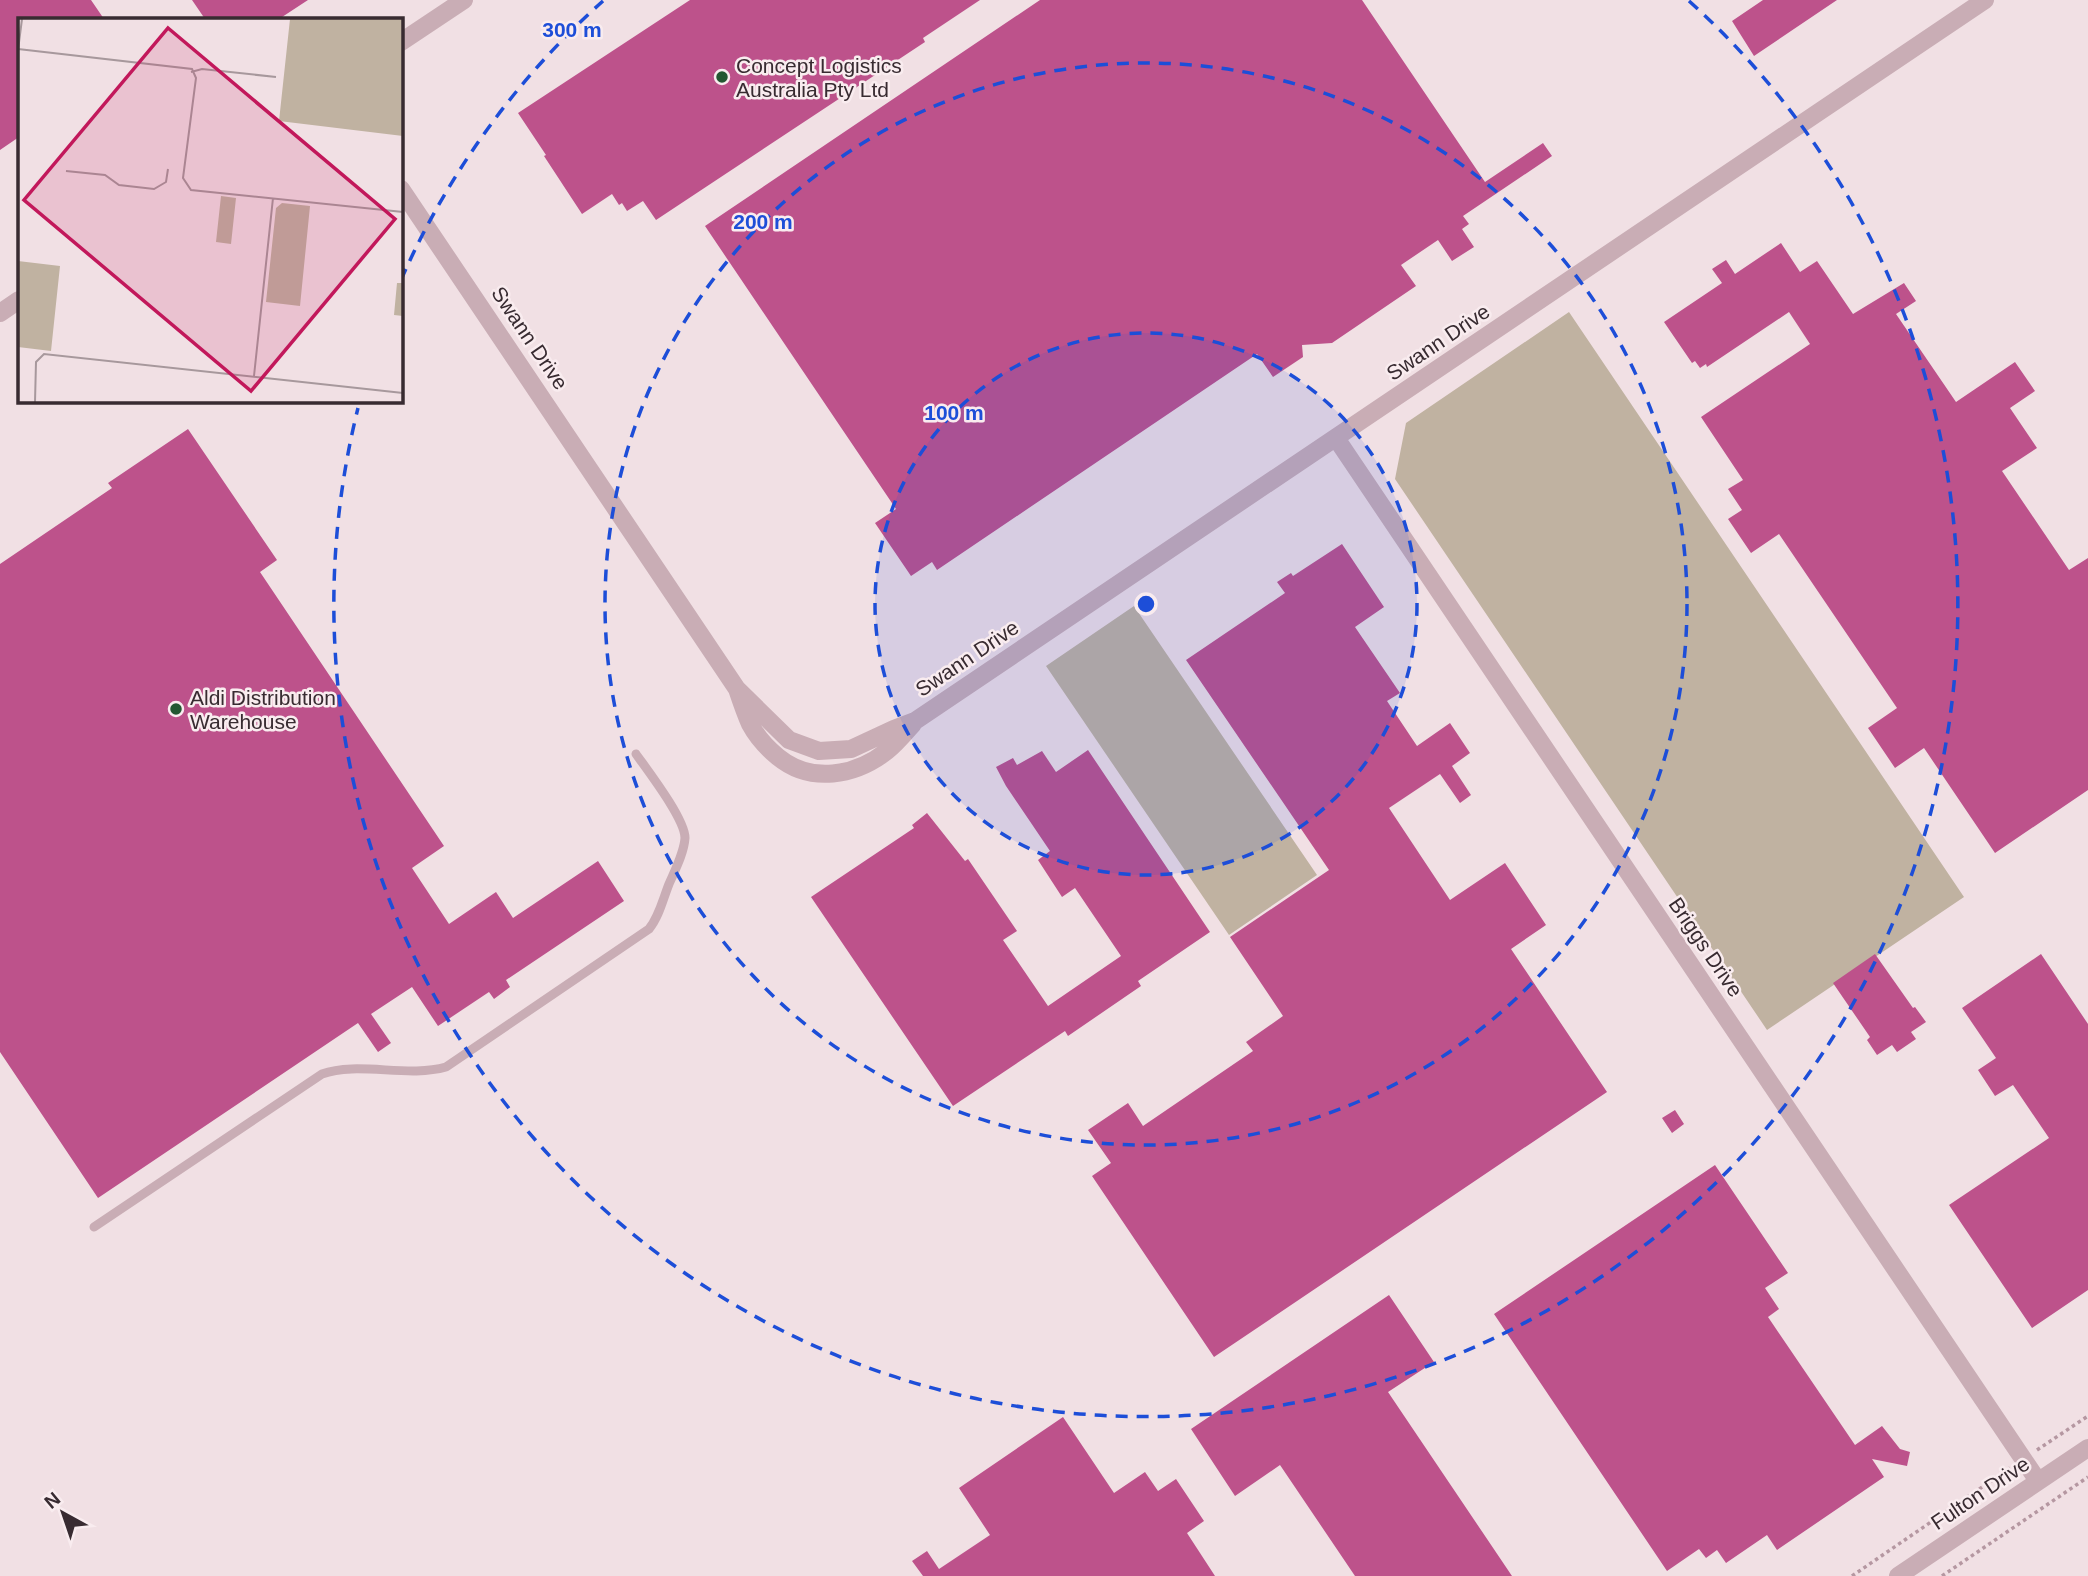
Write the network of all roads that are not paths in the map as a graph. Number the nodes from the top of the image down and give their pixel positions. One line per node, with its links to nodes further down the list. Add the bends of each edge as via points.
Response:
1 (464, 0): 3 (street)
2 (1985, 0): 7 (street, Swann Drive)
3 (402, 41)
4 (402, 189): 7 (street, Swann Drive, via 737,689 751,725 768,748 810,773 831,774 865,765 887,751 915,721)
5 (18, 301): 6 (street)
6 (0, 313)
7 (1336, 438): 11 (street, Briggs Drive)
8 (636, 754): 9 (lane, via 676,814 685,836 649,929 446,1068 322,1074)
9 (94, 1227)
10 (2088, 1448): 11 (street, Fulton Drive)
11 (2038, 1482): 12 (street, Fulton Drive)
12 (1898, 1576)

